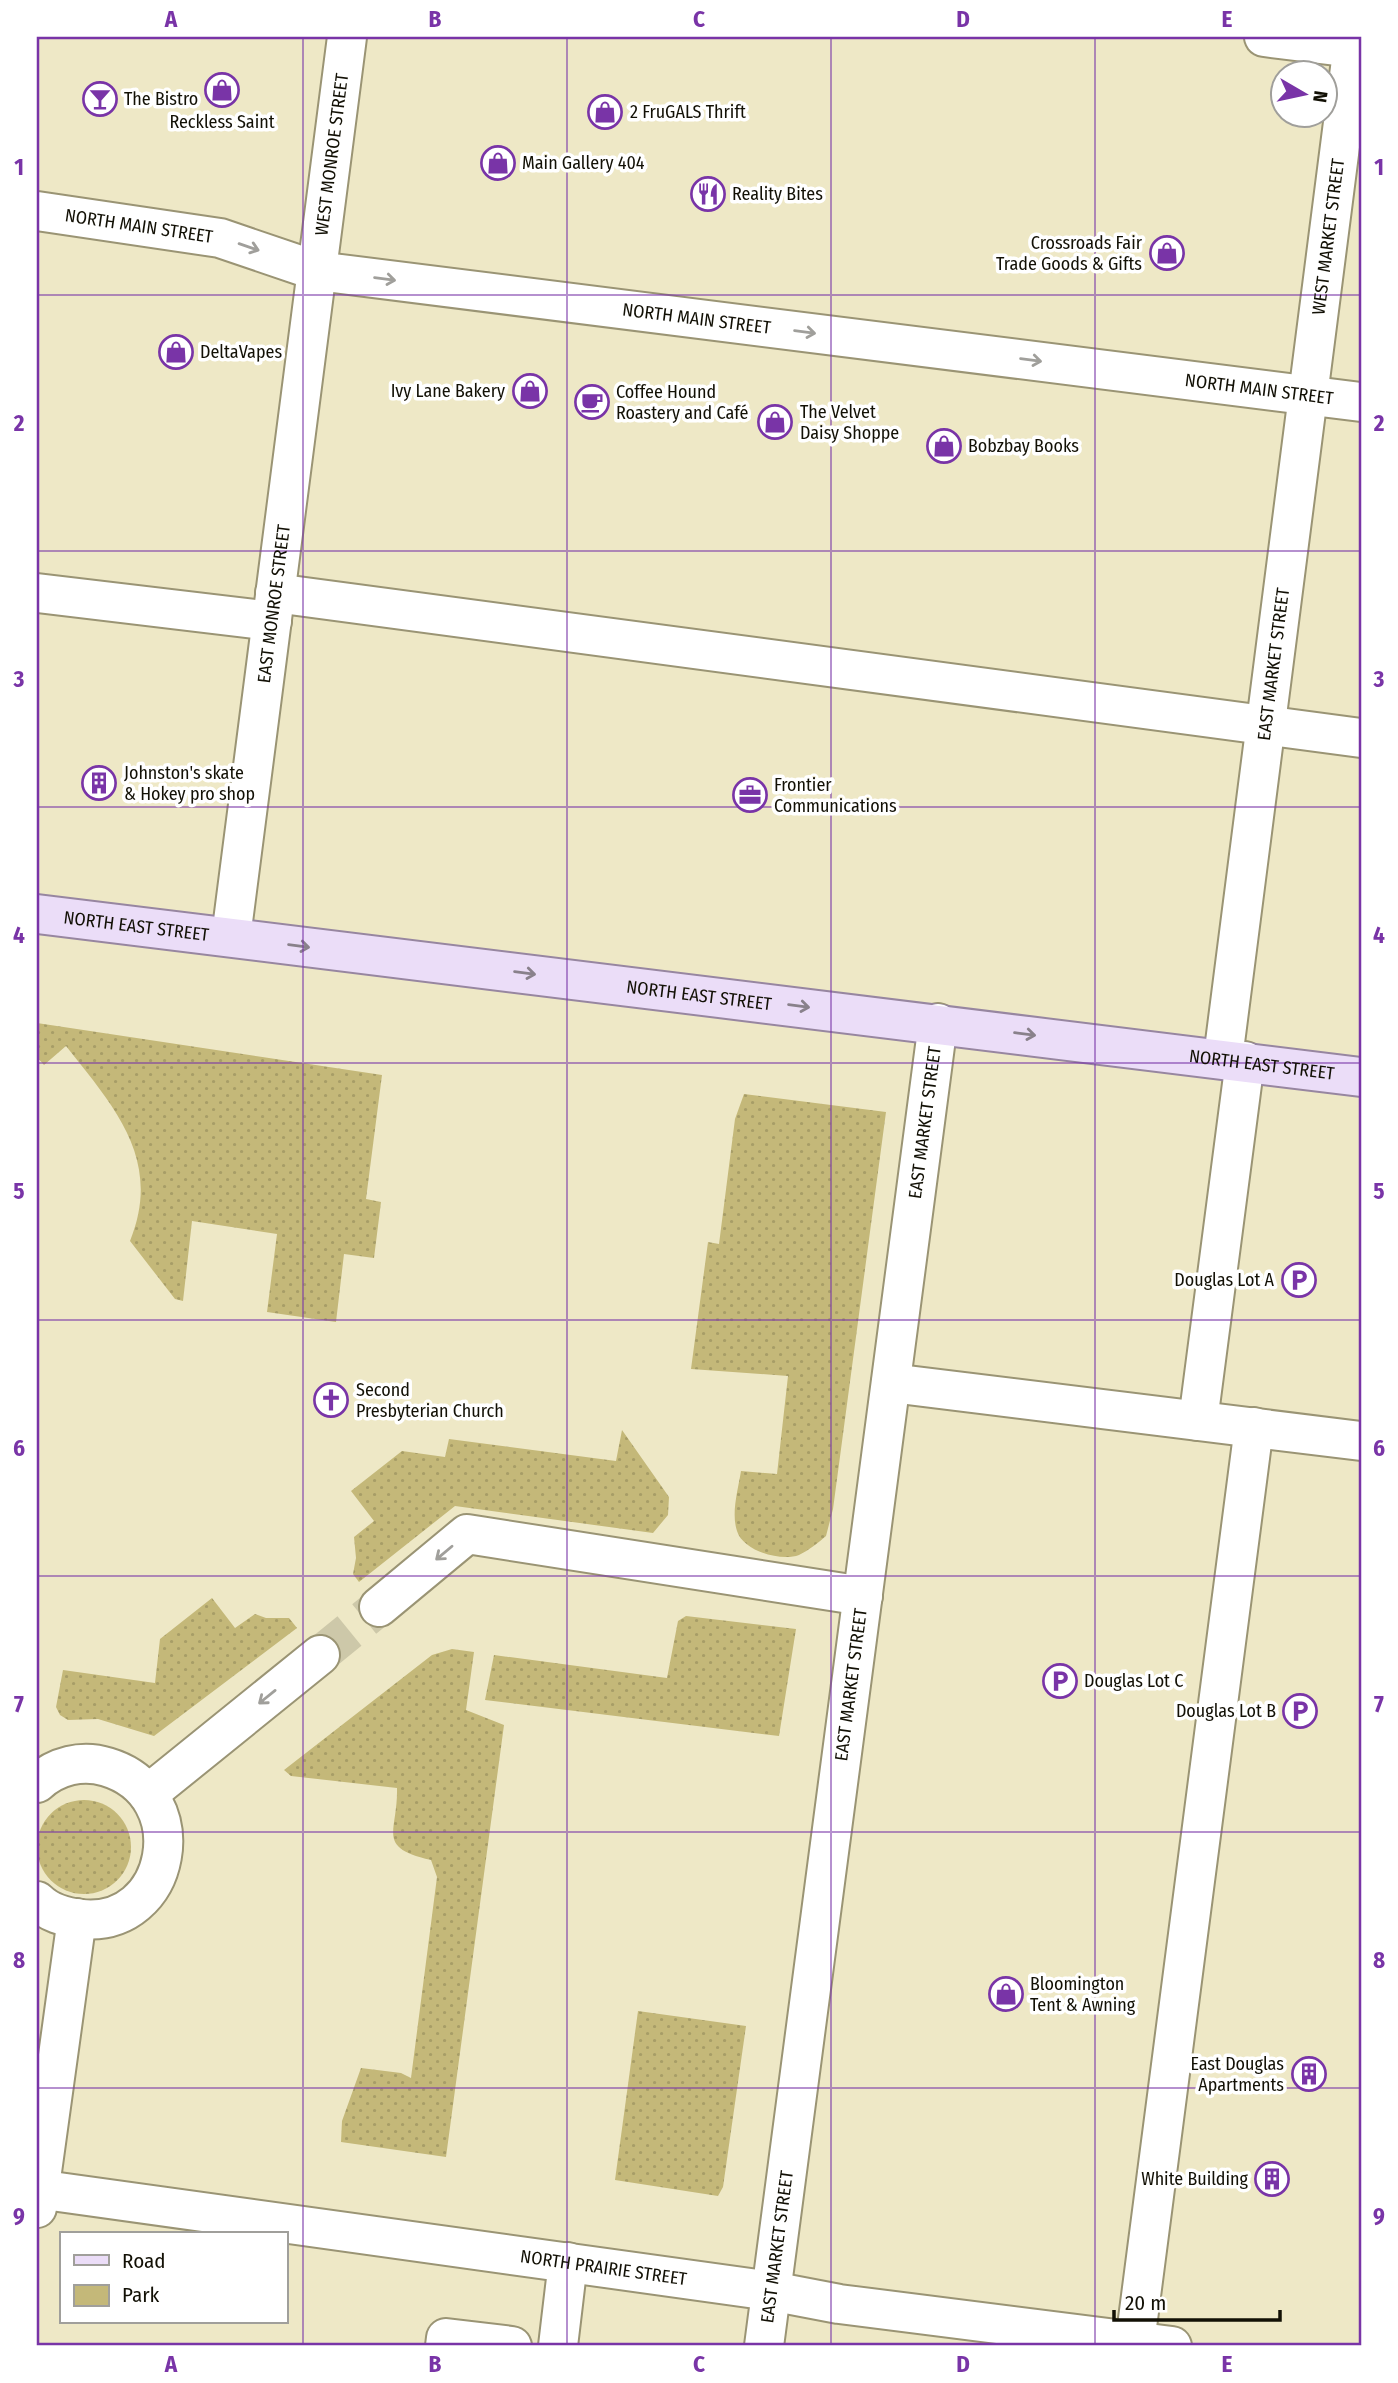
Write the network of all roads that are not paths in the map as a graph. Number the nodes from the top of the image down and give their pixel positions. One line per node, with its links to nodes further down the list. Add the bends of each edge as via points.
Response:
1 (347, 37): 5 (street, WEST MONROE STREET)
2 (1264, 37): 3 (street)
3 (1356, 45): 6 (street, WEST MARKET STREET)
4 (37, 211): 5 (street, NORTH MAIN STREET, one-way to 5, via 220,238)
5 (317, 271): 6 (street, NORTH MAIN STREET, one-way to 6); 9 (street, EAST MONROE STREET)
6 (1309, 396): 7 (street, NORTH MAIN STREET); 10 (street, EAST MARKET STREET)
7 (1361, 402)
8 (37, 593): 9 (street)
9 (273, 607): 10 (street); 13 (street, EAST MONROE STREET)
10 (1266, 725): 11 (street); 15 (street, EAST MARKET STREET)
11 (1361, 738)
12 (37, 914): 13 (main road, NORTH EAST STREET)
13 (231, 937): 14 (main road, NORTH EAST STREET, one-way to 14)
14 (939, 1023): 15 (main road, NORTH EAST STREET, one-way to 15); 17 (street, EAST MARKET STREET)
15 (1234, 1060): 16 (main road, NORTH EAST STREET); 18 (street, EAST MARKET STREET)
16 (1361, 1077)
17 (891, 1384): 18 (street); 21 (street, EAST MARKET STREET)
18 (1198, 1421): 19 (street)
19 (1254, 1427): 20 (street); 31 (street)
20 (1361, 1441)
21 (863, 1596): 22 (street, one-way to 22, via 467,1534); 30 (street, EAST MARKET STREET)
22 (379, 1607)
23 (320, 1655): 25 (street, one-way to 25)
24 (37, 1783): 25 (street, via 69,1765 95,1763 120,1770)
25 (148, 1794): 27 (street, via 164,1830 164,1856 155,1880 138,1900 117,1914)
26 (37, 1901): 27 (street)
27 (76, 1919): 28 (street)
28 (38, 2195): 29 (street, NORTH PRAIRIE STREET)
29 (568, 2262): 30 (street, NORTH PRAIRIE STREET); 34 (street)
30 (771, 2291): 31 (street, NORTH PRAIRIE STREET, via 839,2304); 35 (street, EAST MARKET STREET)
31 (1153, 2344)
32 (445, 2346): 33 (street, via 446,2338)
33 (512, 2346)
34 (558, 2346)
35 (764, 2346)

